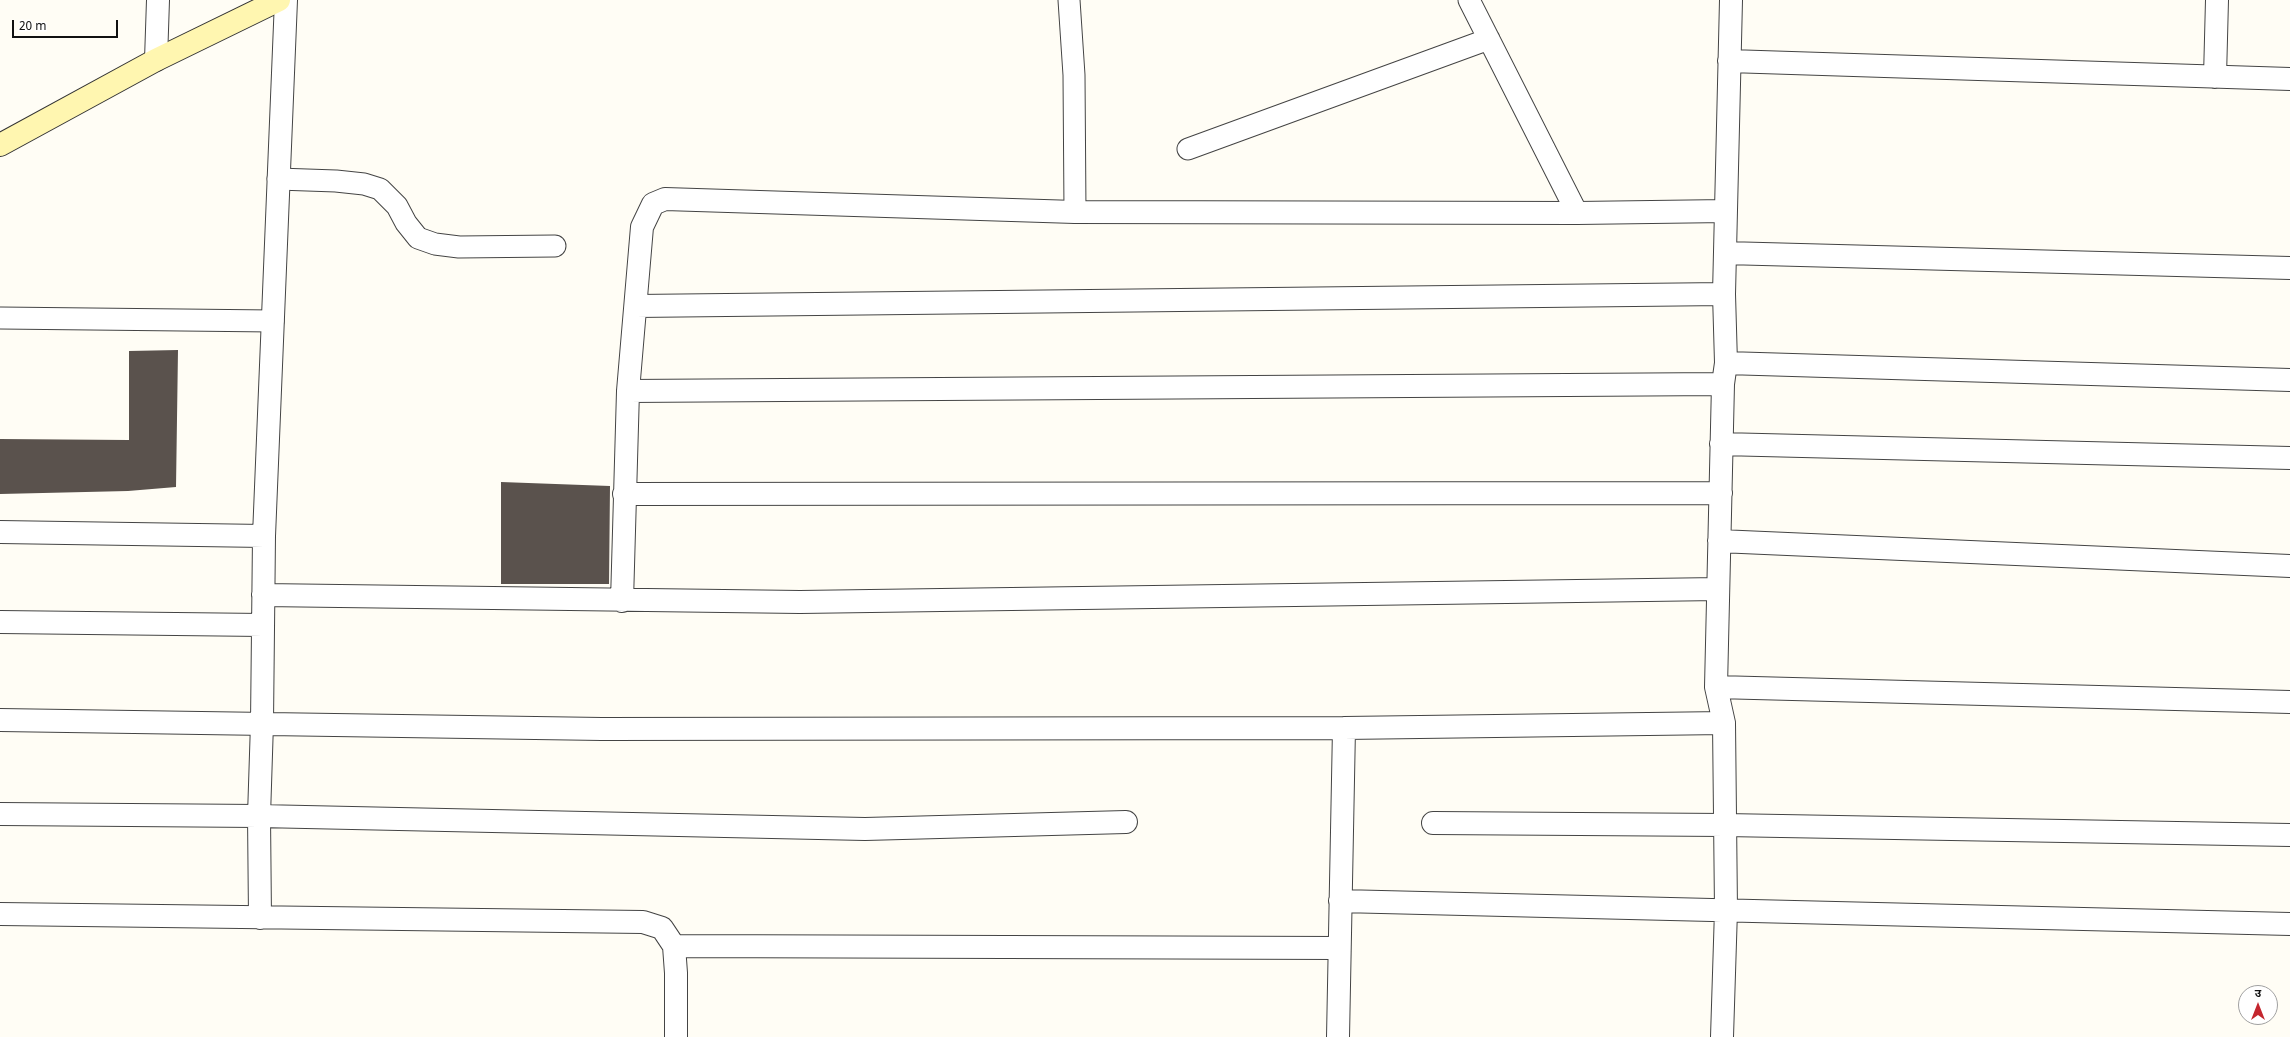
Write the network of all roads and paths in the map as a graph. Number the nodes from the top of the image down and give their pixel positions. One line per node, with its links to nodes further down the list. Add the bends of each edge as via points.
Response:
1 (158, 0): 9 (street)
2 (279, 0): 9 (street)
3 (286, 0): 15 (street)
4 (1069, 0): 17 (lane, via 1074,75)
5 (1469, 0): 8 (lane)
6 (1731, 0): 10 (street)
7 (2217, 0): 11 (street)
8 (1489, 39): 14 (lane); 18 (lane)
9 (156, 60): 13 (street)
10 (1730, 61): 11 (street); 16 (street)
11 (2215, 77): 12 (street)
12 (2290, 79)
13 (0, 145)
14 (1188, 149)
15 (278, 179): 19 (lane, via 336,181 364,184 380,189 397,206 418,238 435,244 459,247); 25 (street)
16 (1726, 211): 18 (street); 20 (street)
17 (1075, 212): 18 (street); 23 (street, via 665,199 653,204 642,227)
18 (1577, 213)
19 (555, 246)
20 (1725, 253): 21 (street); 22 (street)
21 (2290, 268)
22 (1724, 294): 23 (street); 26 (street)
23 (636, 306): 29 (street)
24 (0, 318): 25 (lane)
25 (273, 321): 35 (street)
26 (1726, 363): 27 (street); 28 (street)
27 (2290, 380)
28 (1723, 384): 29 (street); 30 (street)
29 (628, 391): 33 (street)
30 (1721, 444): 31 (street); 32 (street)
31 (2290, 458)
32 (1721, 493): 33 (street); 36 (street)
33 (624, 494): 40 (street)
34 (0, 532): 35 (street)
35 (264, 536): 39 (street)
36 (1719, 541): 37 (street); 38 (street)
37 (2290, 566)
38 (1718, 589): 40 (street, via 800,602); 43 (street)
39 (264, 595): 40 (street); 42 (street)
40 (622, 601)
41 (0, 622): 42 (street)
42 (263, 625): 46 (street)
43 (1716, 687): 44 (street); 47 (street)
44 (2290, 702)
45 (0, 720): 46 (street)
46 (262, 722): 48 (street, via 602,729); 50 (street)
47 (1724, 722): 48 (street); 53 (street)
48 (1344, 728): 55 (street)
49 (0, 814): 50 (street)
50 (259, 816): 51 (street, via 865,829); 58 (street)
51 (1126, 822)
52 (1433, 823): 53 (street)
53 (1725, 825): 54 (street); 56 (street)
54 (2290, 835)
55 (1340, 901): 56 (street); 61 (street)
56 (1726, 910): 59 (street); 64 (street)
57 (0, 914): 58 (street)
58 (260, 918): 60 (street, via 643,922 662,928)
59 (2290, 924)
60 (674, 946): 61 (street); 62 (street)
61 (1339, 948): 63 (street)
62 (676, 1037)
63 (1338, 1037)
64 (1722, 1037)

